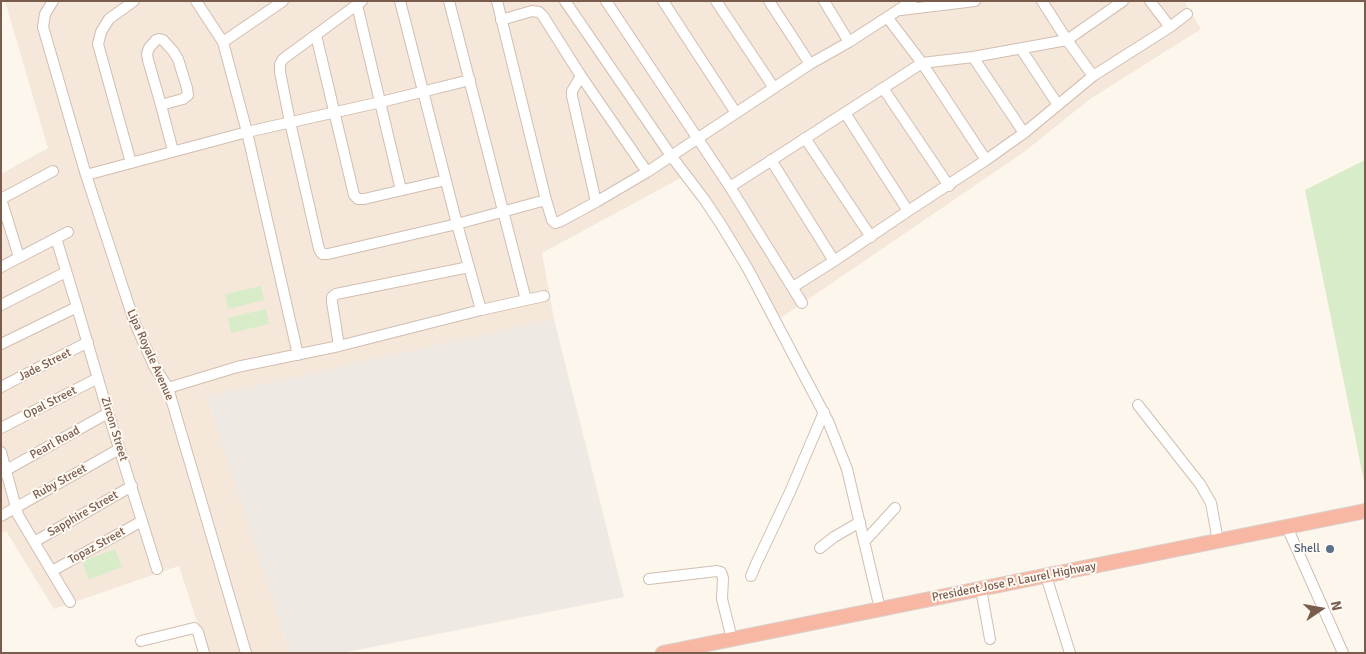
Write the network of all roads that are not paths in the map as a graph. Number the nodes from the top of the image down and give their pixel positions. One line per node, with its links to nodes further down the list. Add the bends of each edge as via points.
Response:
1 (53, 1): 57 (street, Lipa Royale Avenue, via 45,14 43,27)
2 (134, 1): 54 (street, via 110,19 98,44)
3 (283, 1): 27 (street)
4 (400, 1): 38 (street)
5 (450, 1): 35 (street)
6 (497, 1): 23 (street)
7 (565, 1): 51 (street)
8 (606, 1): 49 (street)
9 (663, 1): 43 (street)
10 (716, 1): 36 (street)
11 (769, 1): 32 (street)
12 (824, 1): 28 (street)
13 (912, 1): 20 (street)
14 (974, 1): 20 (street)
15 (1042, 1): 26 (street)
16 (1123, 1): 26 (street)
17 (1150, 1): 24 (street)
18 (200, 3): 27 (street)
19 (360, 3): 25 (street); 39 (street)
20 (899, 10): 22 (street)
21 (1186, 14): 24 (street)
22 (887, 17): 28 (street); 31 (street)
23 (501, 20): 33 (street, via 539,12); 63 (street)
24 (1170, 27): 34 (street)
25 (316, 34): 42 (street); 45 (street, via 280,64)
26 (1067, 40): 29 (street); 34 (street)
27 (223, 42): 46 (street)
28 (849, 42): 32 (street)
29 (1021, 49): 30 (street); 41 (street)
30 (973, 57): 31 (street); 47 (street)
31 (922, 63): 37 (street); 53 (street)
32 (810, 64): 36 (street)
33 (581, 76): 56 (street); 64 (street, via 572,96)
34 (1093, 76): 41 (street)
35 (470, 80): 38 (street); 66 (street)
36 (774, 88): 43 (street)
37 (883, 88): 44 (street); 59 (street)
38 (423, 92): 39 (street); 58 (street)
39 (381, 102): 42 (street); 61 (street)
40 (160, 105): 40 (street, via 148,54 149,48 159,39 178,59 188,95); 50 (street)
41 (1058, 105): 47 (street)
42 (335, 112): 45 (street); 61 (street, via 354,195 364,199)
43 (736, 113): 49 (street)
44 (845, 113): 48 (street); 65 (street)
45 (290, 122): 46 (street); 67 (street, via 322,254)
46 (247, 132): 50 (street); 86 (street)
47 (1024, 133): 53 (street)
48 (805, 138): 52 (street); 69 (street)
49 (698, 139): 51 (street); 60 (street)
50 (173, 151): 54 (street)
51 (672, 157): 56 (street); 91 (street, via 718,219 748,269)
52 (771, 160): 60 (street); 72 (street)
53 (986, 160): 59 (street)
54 (131, 163): 57 (street)
55 (53, 171): 62 (street)
56 (647, 172): 64 (street)
57 (86, 175): 89 (street, Lipa Royale Avenue, via 134,321 154,366)
58 (446, 180): 61 (street); 67 (street)
59 (948, 186): 65 (street)
60 (730, 187): 76 (street)
61 (402, 190)
62 (1, 199): 71 (street)
63 (546, 200): 64 (street, via 555,223); 66 (street)
64 (596, 202)
65 (908, 211): 69 (street)
66 (504, 212): 67 (street); 78 (street)
67 (457, 224): 74 (street)
68 (68, 232): 70 (street)
69 (871, 237): 72 (street)
70 (56, 238): 71 (street); 75 (street, Zircon Street)
71 (19, 257): 73 (street)
72 (834, 262): 76 (street)
73 (1, 267)
74 (469, 267): 82 (street); 85 (street, via 336,294 332,302)
75 (66, 272): 80 (street); 81 (street, Zircon Street)
76 (792, 287): 79 (street)
77 (544, 296): 78 (street)
78 (526, 300): 82 (street)
79 (802, 303)
80 (1, 305)
81 (78, 307): 83 (street, Zircon Street); 84 (street)
82 (481, 310): 85 (street)
83 (88, 342): 87 (street, Zircon Street); 88 (street, Jade Street)
84 (1, 344)
85 (339, 346): 86 (street)
86 (298, 355): 89 (street)
87 (98, 378): 92 (street, Zircon Street); 93 (street, Opal Street)
88 (1, 387)
89 (168, 388): 122 (street, Lipa Royale Avenue)
90 (1138, 405): 105 (street, via 1200,484 1211,503)
91 (824, 412): 103 (street, via 848,469); 111 (street)
92 (108, 413): 94 (street, Zircon Street); 96 (street, Pearl Road)
93 (1, 428)
94 (120, 449): 97 (street, Zircon Street); 98 (street, Ruby Street)
95 (1, 452): 96 (street)
96 (4, 472): 98 (street)
97 (132, 486): 102 (street, Zircon Street); 106 (street, Sapphire Street)
98 (15, 508): 101 (street, Ruby Street); 106 (street)
99 (896, 508): 107 (street)
100 (1365, 511): 104 (highway, President Jose P. Laurel Highway)
101 (1, 516)
102 (142, 521): 109 (street, Zircon Street); 110 (street, Topaz Street)
103 (860, 522): 107 (street); 108 (street)
104 (1287, 526): 105 (highway, President Jose P. Laurel Highway); 125 (street)
105 (1218, 541): 112 (highway, President Jose P. Laurel Highway)
106 (34, 542): 110 (street)
107 (864, 542): 116 (street)
108 (820, 548)
109 (158, 569)
110 (52, 571): 115 (street)
111 (751, 576)
112 (1046, 576): 114 (highway, President Jose P. Laurel Highway); 124 (street)
113 (649, 579): 117 (street, via 721,572 722,600)
114 (981, 589): 116 (highway, President Jose P. Laurel Highway); 118 (street)
115 (70, 602)
116 (880, 609): 117 (highway, President Jose P. Laurel Highway)
117 (732, 639): 120 (highway, President Jose P. Laurel Highway)
118 (990, 639)
119 (141, 642): 121 (street, via 194,628)
120 (697, 649): 123 (highway, President Jose P. Laurel Highway)
121 (204, 653)
122 (246, 653)
123 (662, 653)
124 (1070, 653)
125 (1343, 653)

